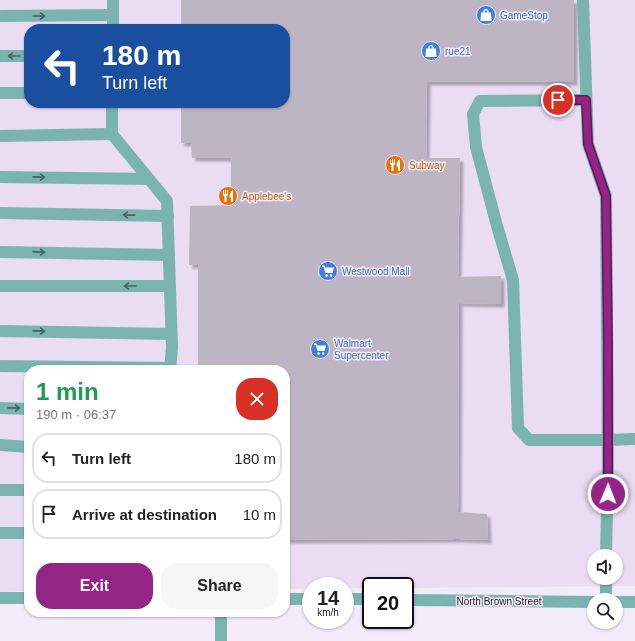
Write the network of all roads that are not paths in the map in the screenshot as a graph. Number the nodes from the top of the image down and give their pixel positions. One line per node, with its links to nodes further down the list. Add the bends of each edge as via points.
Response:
1 (113, 0): 3 (street)
2 (583, 0): 10 (street)
3 (113, 15): 4 (street, one-way to 3); 5 (street)
4 (0, 16)
5 (112, 24)
6 (0, 56): 7 (street, one-way to 6)
7 (24, 56)
8 (0, 93): 9 (street)
9 (24, 93)
10 (586, 100): 30 (street, via 588,144 606,196); 30 (street, via 480,101 472,114 476,147 513,280 518,428 529,440)
11 (112, 108): 12 (street)
12 (112, 134): 13 (street); 15 (street)
13 (0, 136)
14 (0, 177): 15 (street, one-way to 15)
15 (149, 179): 17 (street, via 167,201)
16 (0, 213): 17 (street, one-way to 16)
17 (168, 216): 19 (street)
18 (0, 252): 19 (street, one-way to 19)
19 (169, 255): 21 (street)
20 (0, 286): 21 (street, one-way to 20)
21 (169, 286): 23 (street)
22 (0, 331): 23 (street, one-way to 23)
23 (171, 334): 24 (street)
24 (171, 365)
25 (0, 366): 26 (street)
26 (24, 366)
27 (0, 408): 28 (street, one-way to 28)
28 (24, 409)
29 (635, 439): 30 (street)
30 (608, 440): 37 (street)
31 (0, 445): 32 (street)
32 (24, 446)
33 (0, 490): 34 (street)
34 (24, 490)
35 (0, 533): 36 (street)
36 (24, 533)
37 (606, 549)
38 (0, 598): 39 (street)
39 (24, 598)
40 (290, 599): 41 (street)
41 (302, 599)
42 (414, 600): 43 (street, North Brown Street)
43 (587, 602)
44 (623, 602): 45 (street)
45 (635, 602)
46 (221, 617): 47 (street)
47 (221, 641)

